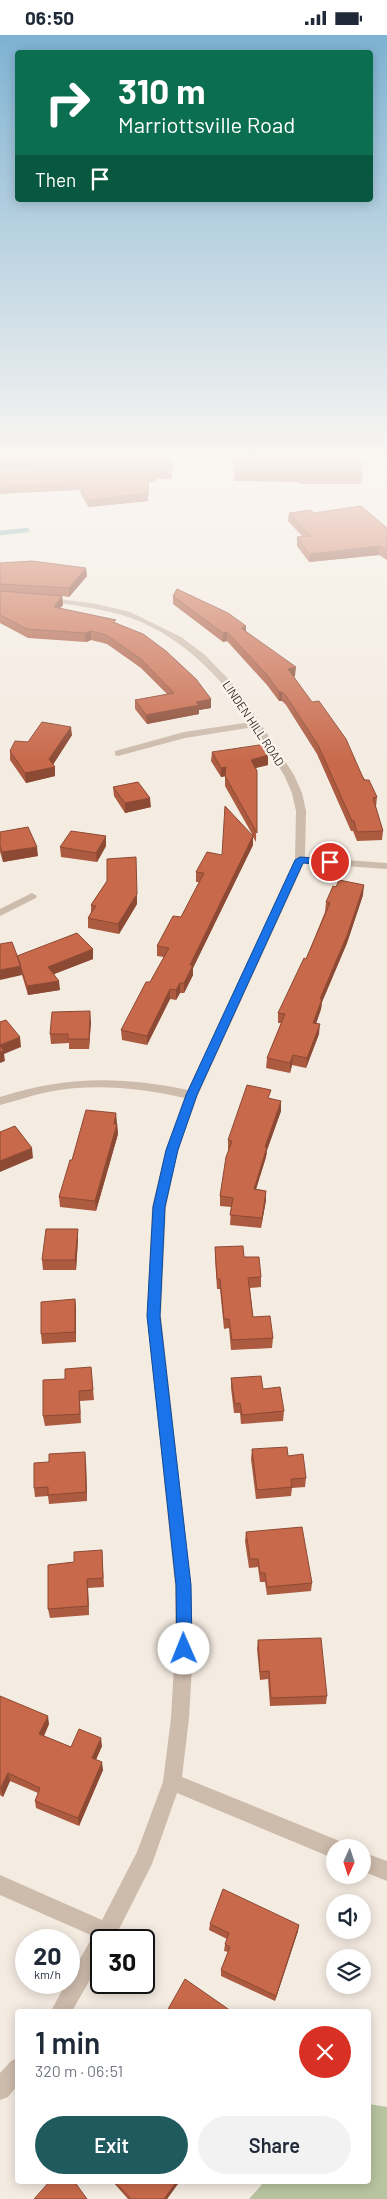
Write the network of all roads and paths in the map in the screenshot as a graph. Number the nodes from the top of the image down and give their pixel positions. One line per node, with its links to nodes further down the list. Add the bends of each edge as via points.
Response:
1 (37, 598): 2 (street, LINDEN HILL ROAD, via 97,606 154,625 178,639 219,673)
2 (257, 724): 3 (street, via 176,737); 4 (street, LINDEN HILL ROAD, via 297,793 301,811)
3 (118, 753)
4 (300, 860): 5 (street); 8 (street)
5 (387, 866)
6 (32, 896): 7 (street)
7 (0, 913)
8 (192, 1095): 9 (street, via 157,1087 103,1083 50,1087); 10 (street, via 172,1150 159,1207 154,1278 154,1316 184,1585 180,1718)
9 (0, 1101)
10 (172, 1782): 11 (street); 15 (street, via 145,1857)
11 (326, 1845)
12 (371, 1865): 13 (street)
13 (387, 1871)
14 (0, 1885): 16 (street)
15 (108, 1929)
16 (90, 1931)
17 (90, 1961): 18 (street)
18 (62, 2009)
19 (15, 2072): 20 (street)
20 (0, 2089)

